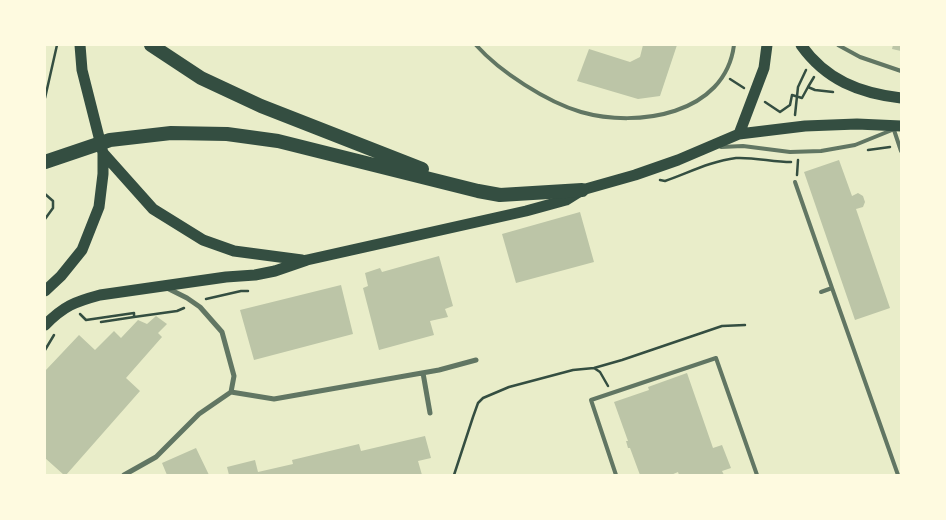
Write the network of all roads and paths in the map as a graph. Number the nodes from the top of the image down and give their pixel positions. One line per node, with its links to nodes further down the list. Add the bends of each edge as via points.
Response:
1 (57, 45): 15 (path)
2 (80, 45): 24 (main road, via 82,70)
3 (150, 45): 30 (highway, via 201,78 261,106)
4 (476, 45): 5 (lane, via 487,57 553,101 607,118 621,118 664,114 702,98 724,75 730,65)
5 (734, 45)
6 (767, 45): 20 (main road, via 764,68)
7 (801, 45): 9 (main road)
8 (838, 45): 10 (lane, via 860,57)
9 (814, 62): 14 (path, via 801,78); 16 (main road, via 854,88)
10 (901, 71)
11 (815, 76): 12 (path)
12 (808, 87): 13 (path); 14 (path, via 802,98)
13 (836, 93)
14 (796, 96): 17 (path, via 792,95 790,105); 18 (path)
15 (45, 98)
16 (901, 98)
17 (780, 112)
18 (795, 127): 19 (main road, via 857,124); 20 (main road)
19 (897, 127): 22 (lane); 23 (lane, via 838,149)
20 (739, 134): 21 (main road)
21 (711, 148): 23 (lane, via 743,146); 29 (main road)
22 (901, 151)
23 (797, 152): 28 (path)
24 (103, 153): 33 (main road, via 153,209 203,240 234,251); 36 (main road, via 99,207 82,250)
25 (45, 162): 30 (highway, via 110,140 171,133 227,134 278,141)
26 (690, 173): 27 (path)
27 (665, 181)
28 (795, 182): 35 (lane)
29 (582, 190): 30 (highway, via 510,194); 33 (main road, via 566,200 526,212)
30 (478, 191)
31 (45, 194): 32 (path, via 53,201 54,208)
32 (45, 220)
33 (306, 260): 34 (main road, via 275,271)
34 (164, 286): 42 (main road, via 100,295 76,302 59,311); 47 (street, via 200,307 222,332 234,376)
35 (832, 288): 37 (lane); 54 (lane)
36 (45, 290)
37 (821, 292)
38 (173, 312): 39 (path)
39 (134, 317): 40 (path, via 134,313); 41 (path)
40 (86, 320)
41 (101, 322)
42 (45, 325)
43 (745, 325): 45 (path, via 722,326)
44 (476, 360): 46 (street)
45 (594, 368): 48 (path, via 600,372); 51 (path, via 573,370 509,387 483,398 478,403)
46 (423, 373): 47 (street, via 274,399); 49 (street)
47 (231, 392): 50 (street, via 199,414 156,457)
48 (611, 394): 52 (lane, via 592,400); 53 (lane, via 716,358)
49 (430, 413)
50 (124, 475)
51 (454, 475)
52 (616, 475)
53 (757, 475)
54 (898, 475)

